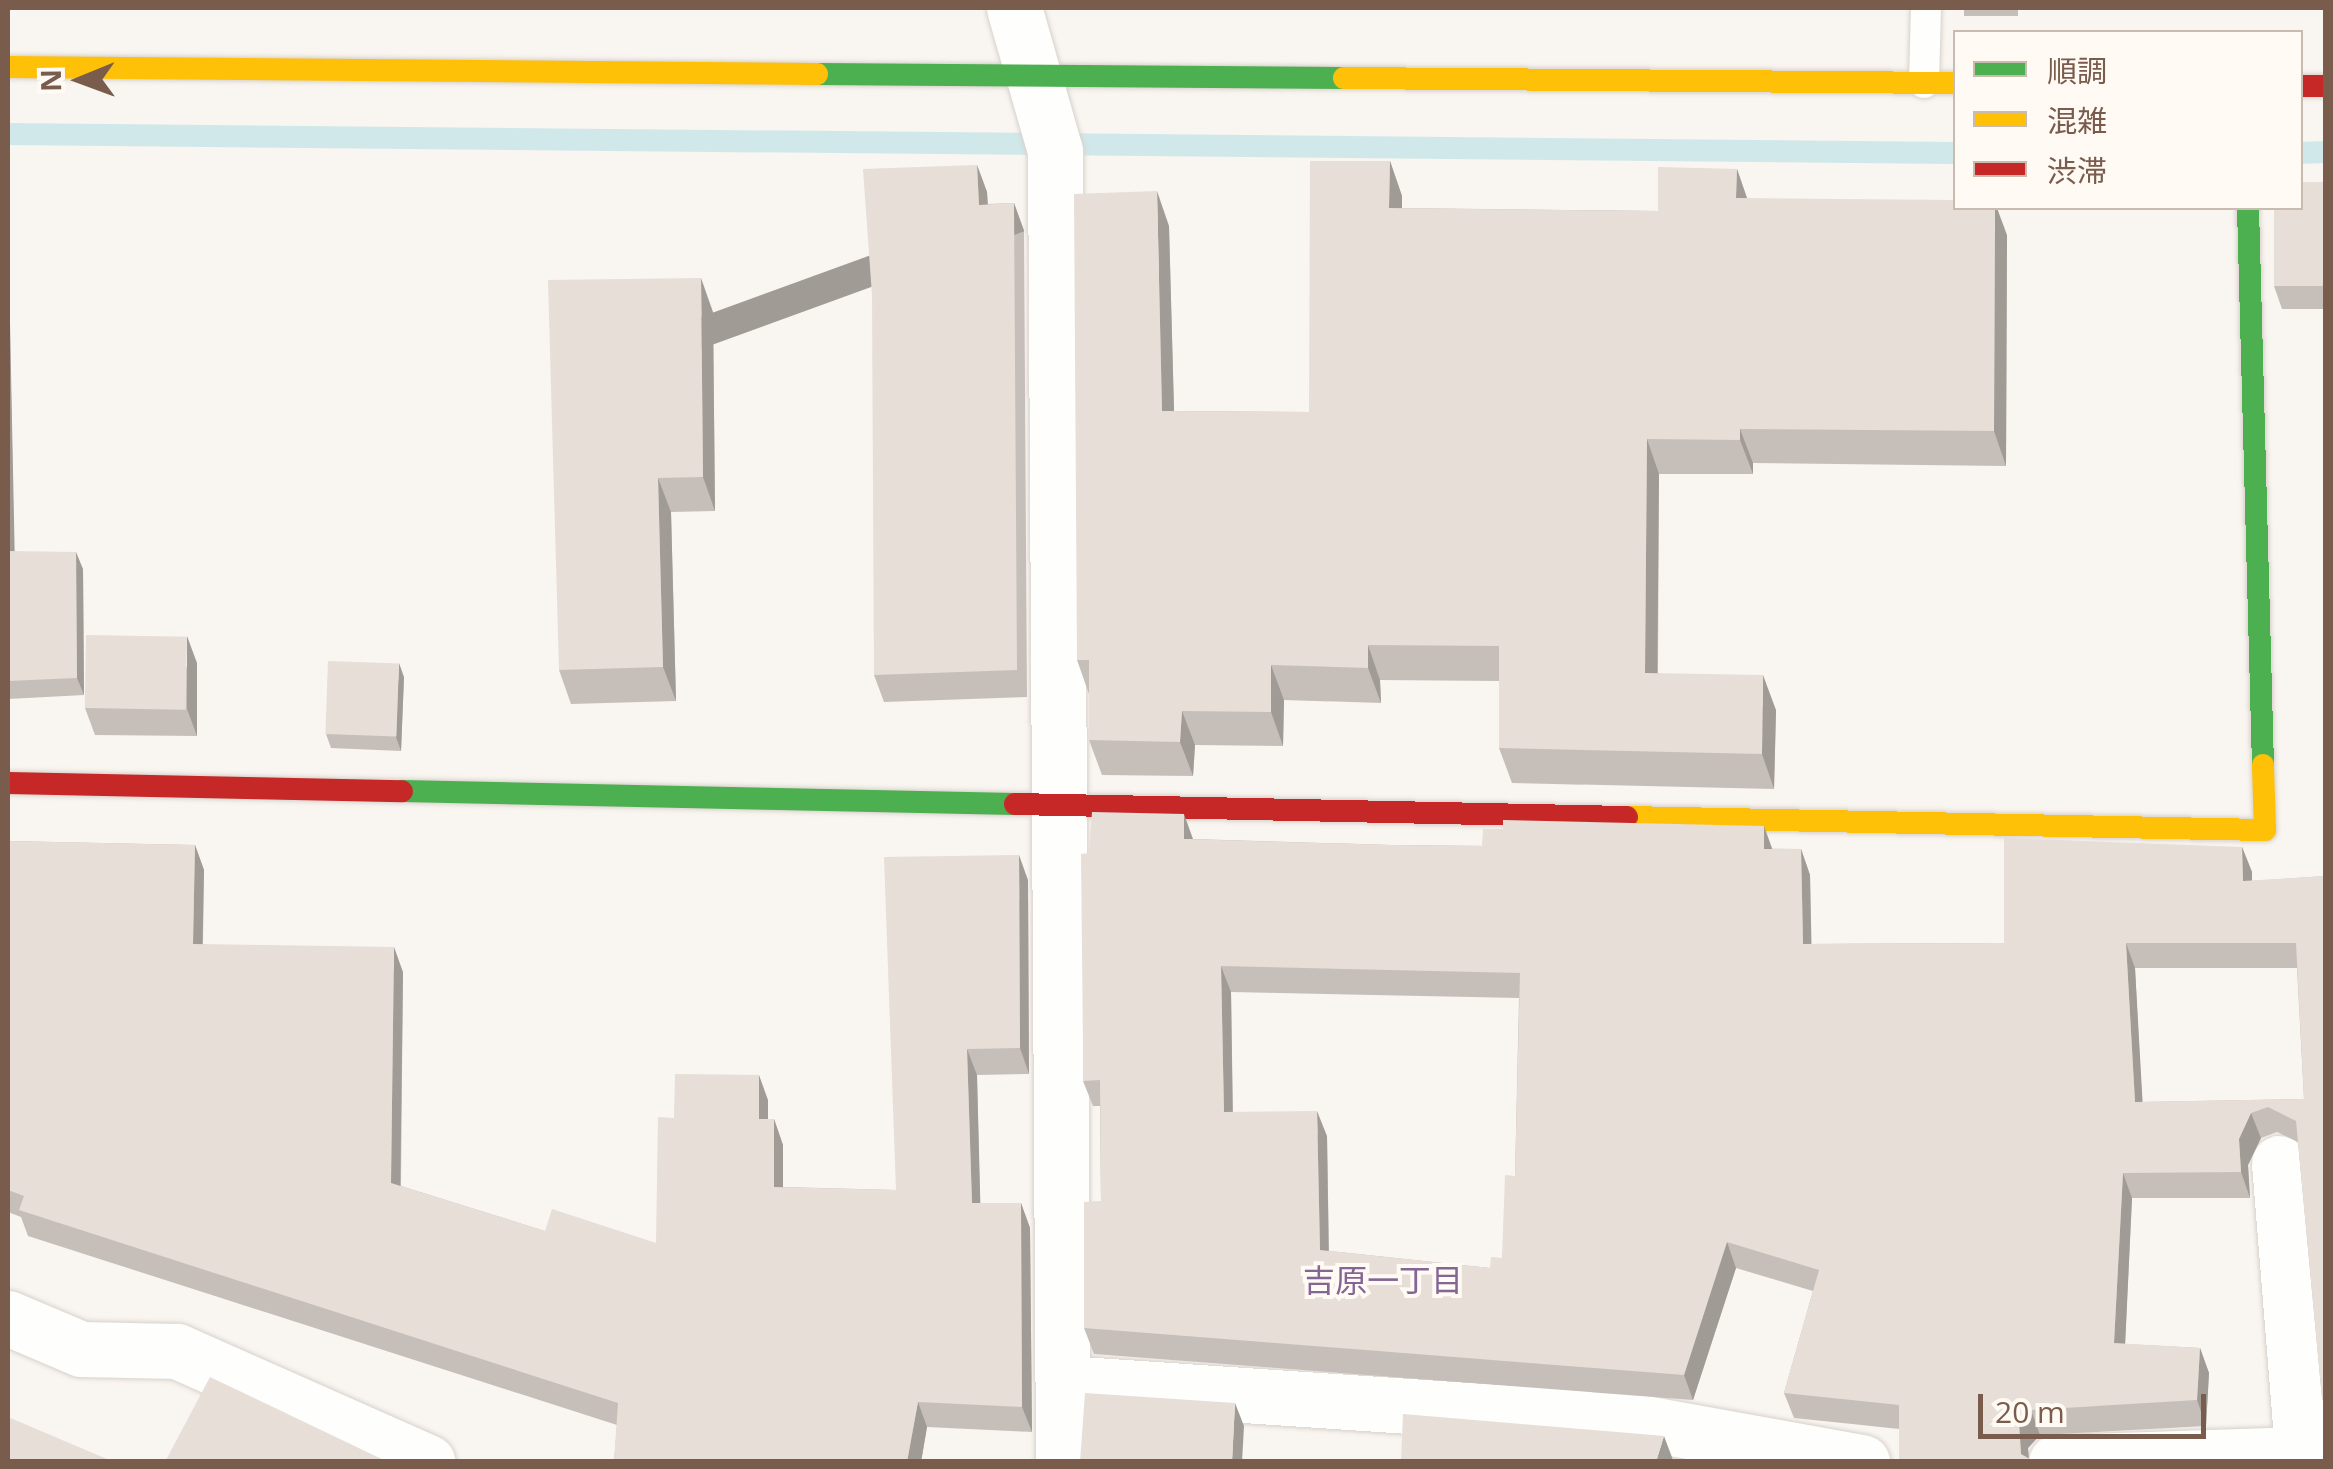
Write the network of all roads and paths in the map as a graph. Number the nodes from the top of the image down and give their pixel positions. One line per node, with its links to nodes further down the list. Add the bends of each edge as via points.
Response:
1 (1014, 8): 4 (street)
2 (1926, 8): 5 (lane)
3 (8, 66): 4 (street)
4 (1033, 76): 5 (street); 9 (street, via 1054,151)
5 (1924, 83): 6 (street)
6 (1953, 83)
7 (2248, 210): 9 (street, via 2265,830)
8 (8, 783): 9 (street)
9 (1062, 808): 12 (street)
10 (2280, 1164): 14 (street)
11 (8, 1318): 15 (street, via 82,1349 177,1351)
12 (1065, 1383): 13 (street, via 1633,1421); 16 (street)
13 (1755, 1454): 17 (street)
14 (2310, 1456): 18 (street)
15 (427, 1462)
16 (1063, 1462)
17 (1862, 1462)
18 (2056, 1462)

